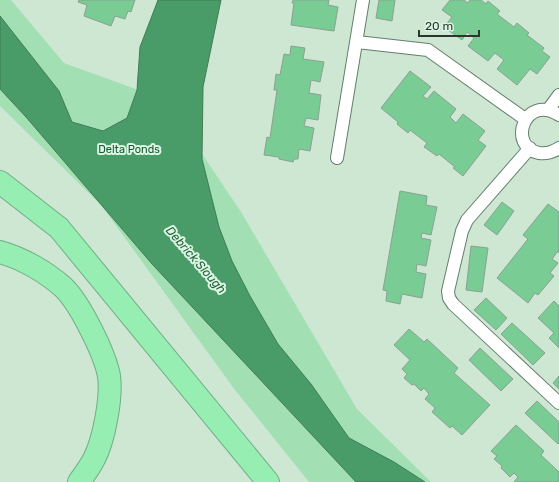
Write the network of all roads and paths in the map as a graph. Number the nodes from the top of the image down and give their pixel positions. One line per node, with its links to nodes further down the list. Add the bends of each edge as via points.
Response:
1 (363, 0): 2 (lane)
2 (357, 42): 6 (lane, via 428,50); 9 (lane)
3 (559, 95): 4 (lane)
4 (548, 110): 5 (lane); 6 (lane, via 537,110)
5 (559, 115)
6 (525, 120): 7 (lane, via 522,134 524,142)
7 (530, 148): 8 (lane, via 544,154); 12 (lane, via 467,220 448,291 452,304)
8 (559, 148)
9 (337, 158)
10 (0, 182): 14 (highway, via 59,228)
11 (0, 252): 13 (highway, via 13,255 43,272 64,288 82,313 102,355 109,376 109,396 102,438 94,460)
12 (559, 403)
13 (79, 482)
14 (268, 482)

